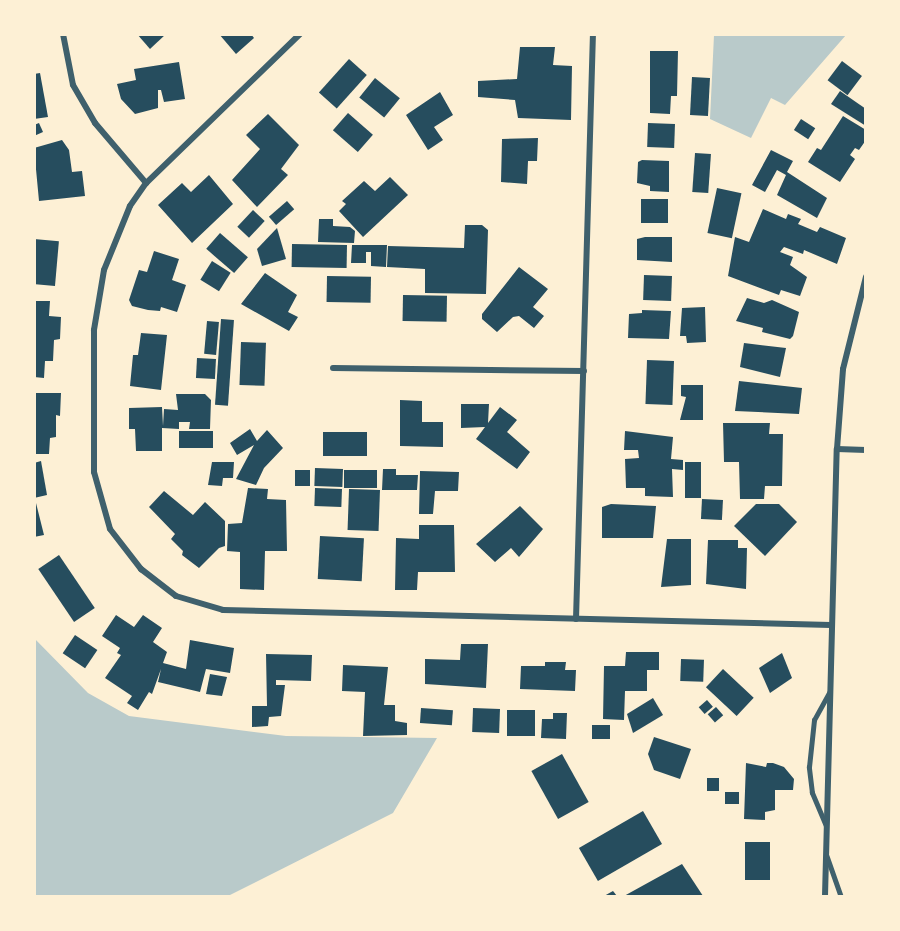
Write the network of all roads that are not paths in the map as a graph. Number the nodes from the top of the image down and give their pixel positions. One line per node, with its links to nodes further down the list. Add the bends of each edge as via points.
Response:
1 (63, 34): 4 (street, via 73,85 95,123)
2 (300, 34): 4 (street)
3 (593, 34): 7 (street)
4 (146, 183): 10 (street, via 130,207 104,270 93,364 96,491 110,529 141,568 176,596 223,610)
5 (866, 277): 8 (street, via 843,369)
6 (333, 368): 7 (street)
7 (584, 371): 10 (street)
8 (837, 449): 9 (street); 11 (street)
9 (866, 450)
10 (576, 619): 11 (street)
11 (831, 625): 12 (street)
12 (830, 693): 13 (street); 13 (lane, via 814,720 809,767 812,793)
13 (827, 827): 14 (street)
14 (826, 854): 15 (street); 16 (lane)
15 (825, 897)
16 (841, 897)

